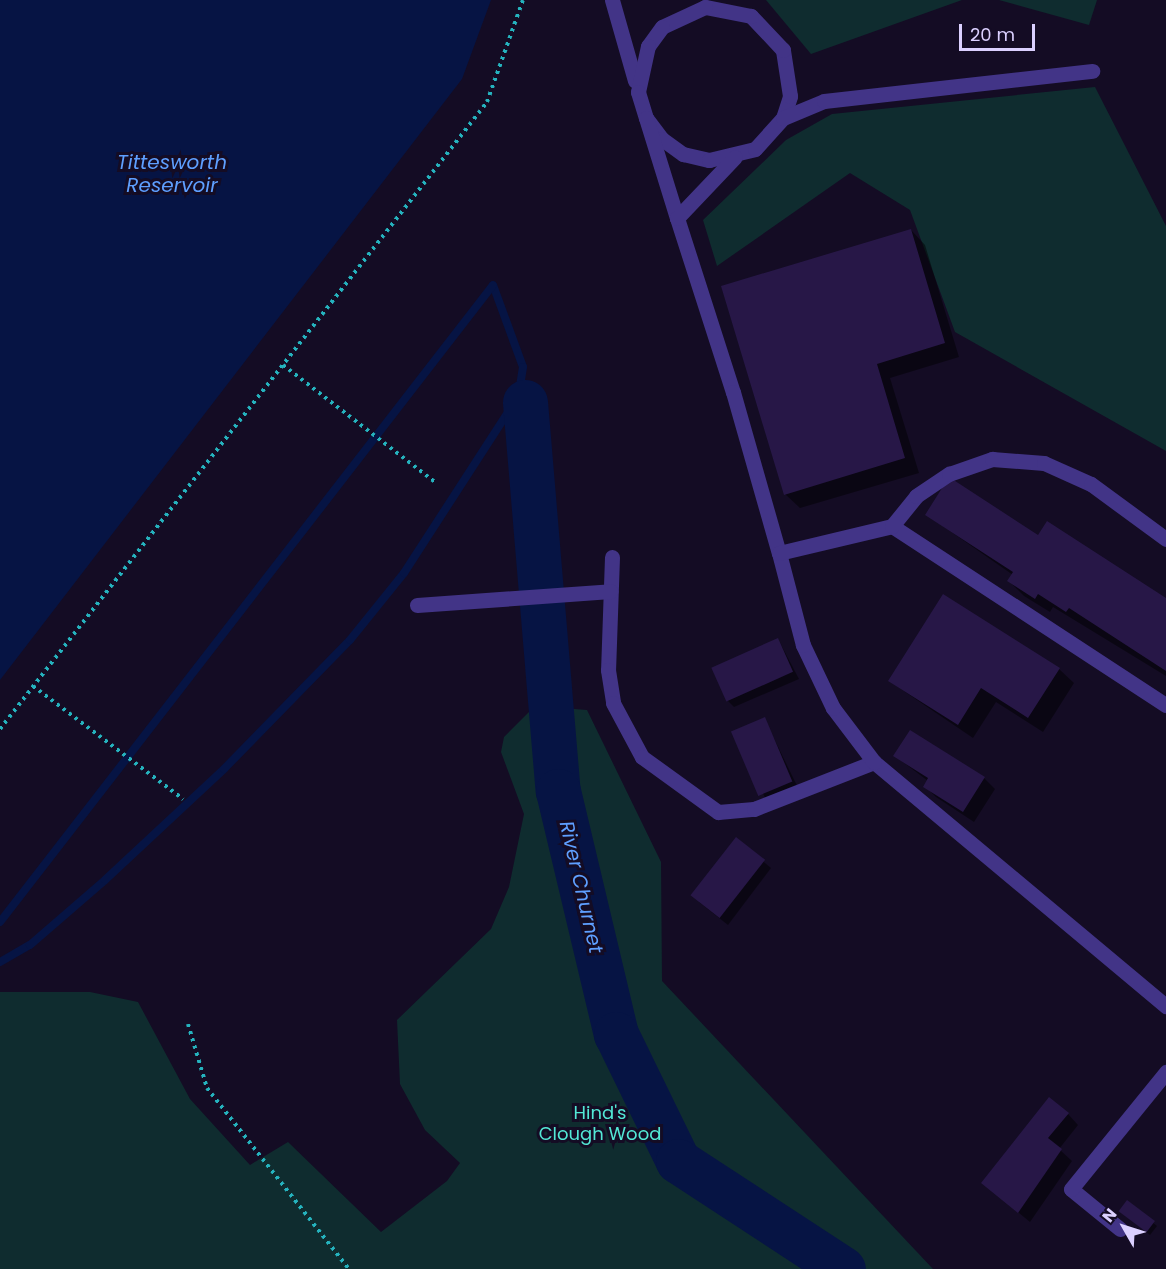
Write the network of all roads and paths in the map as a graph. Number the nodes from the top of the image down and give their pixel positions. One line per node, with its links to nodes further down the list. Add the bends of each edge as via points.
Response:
1 (523, 0): 9 (path, via 487,102)
2 (612, 0): 4 (lane)
3 (1092, 72): 6 (lane, via 824,101)
4 (638, 92): 5 (lane); 6 (lane, via 639,68 662,27 682,14 729,8 751,16 783,50 790,96)
5 (646, 118): 7 (lane, via 662,139 683,154 709,160); 8 (lane)
6 (783, 118): 7 (lane, via 771,136)
7 (735, 157): 8 (lane)
8 (677, 218): 13 (lane)
9 (283, 365): 10 (path); 17 (path)
10 (436, 483)
11 (892, 526): 12 (lane, via 916,496 949,474 992,459 1044,463 1091,484); 13 (lane); 18 (lane)
12 (1166, 539)
13 (779, 553): 20 (lane, via 803,645 833,708)
14 (612, 557): 15 (lane)
15 (610, 591): 16 (lane); 20 (lane, via 613,703 642,757 683,790 718,812 754,808)
16 (417, 605)
17 (33, 686): 19 (path); 21 (path)
18 (1166, 705)
19 (0, 729)
20 (874, 762): 22 (lane)
21 (183, 799)
22 (1166, 1006)
23 (188, 1024): 26 (path, via 207,1088)
24 (1166, 1072): 25 (lane, via 1071,1189)
25 (1120, 1228)
26 (349, 1269)

